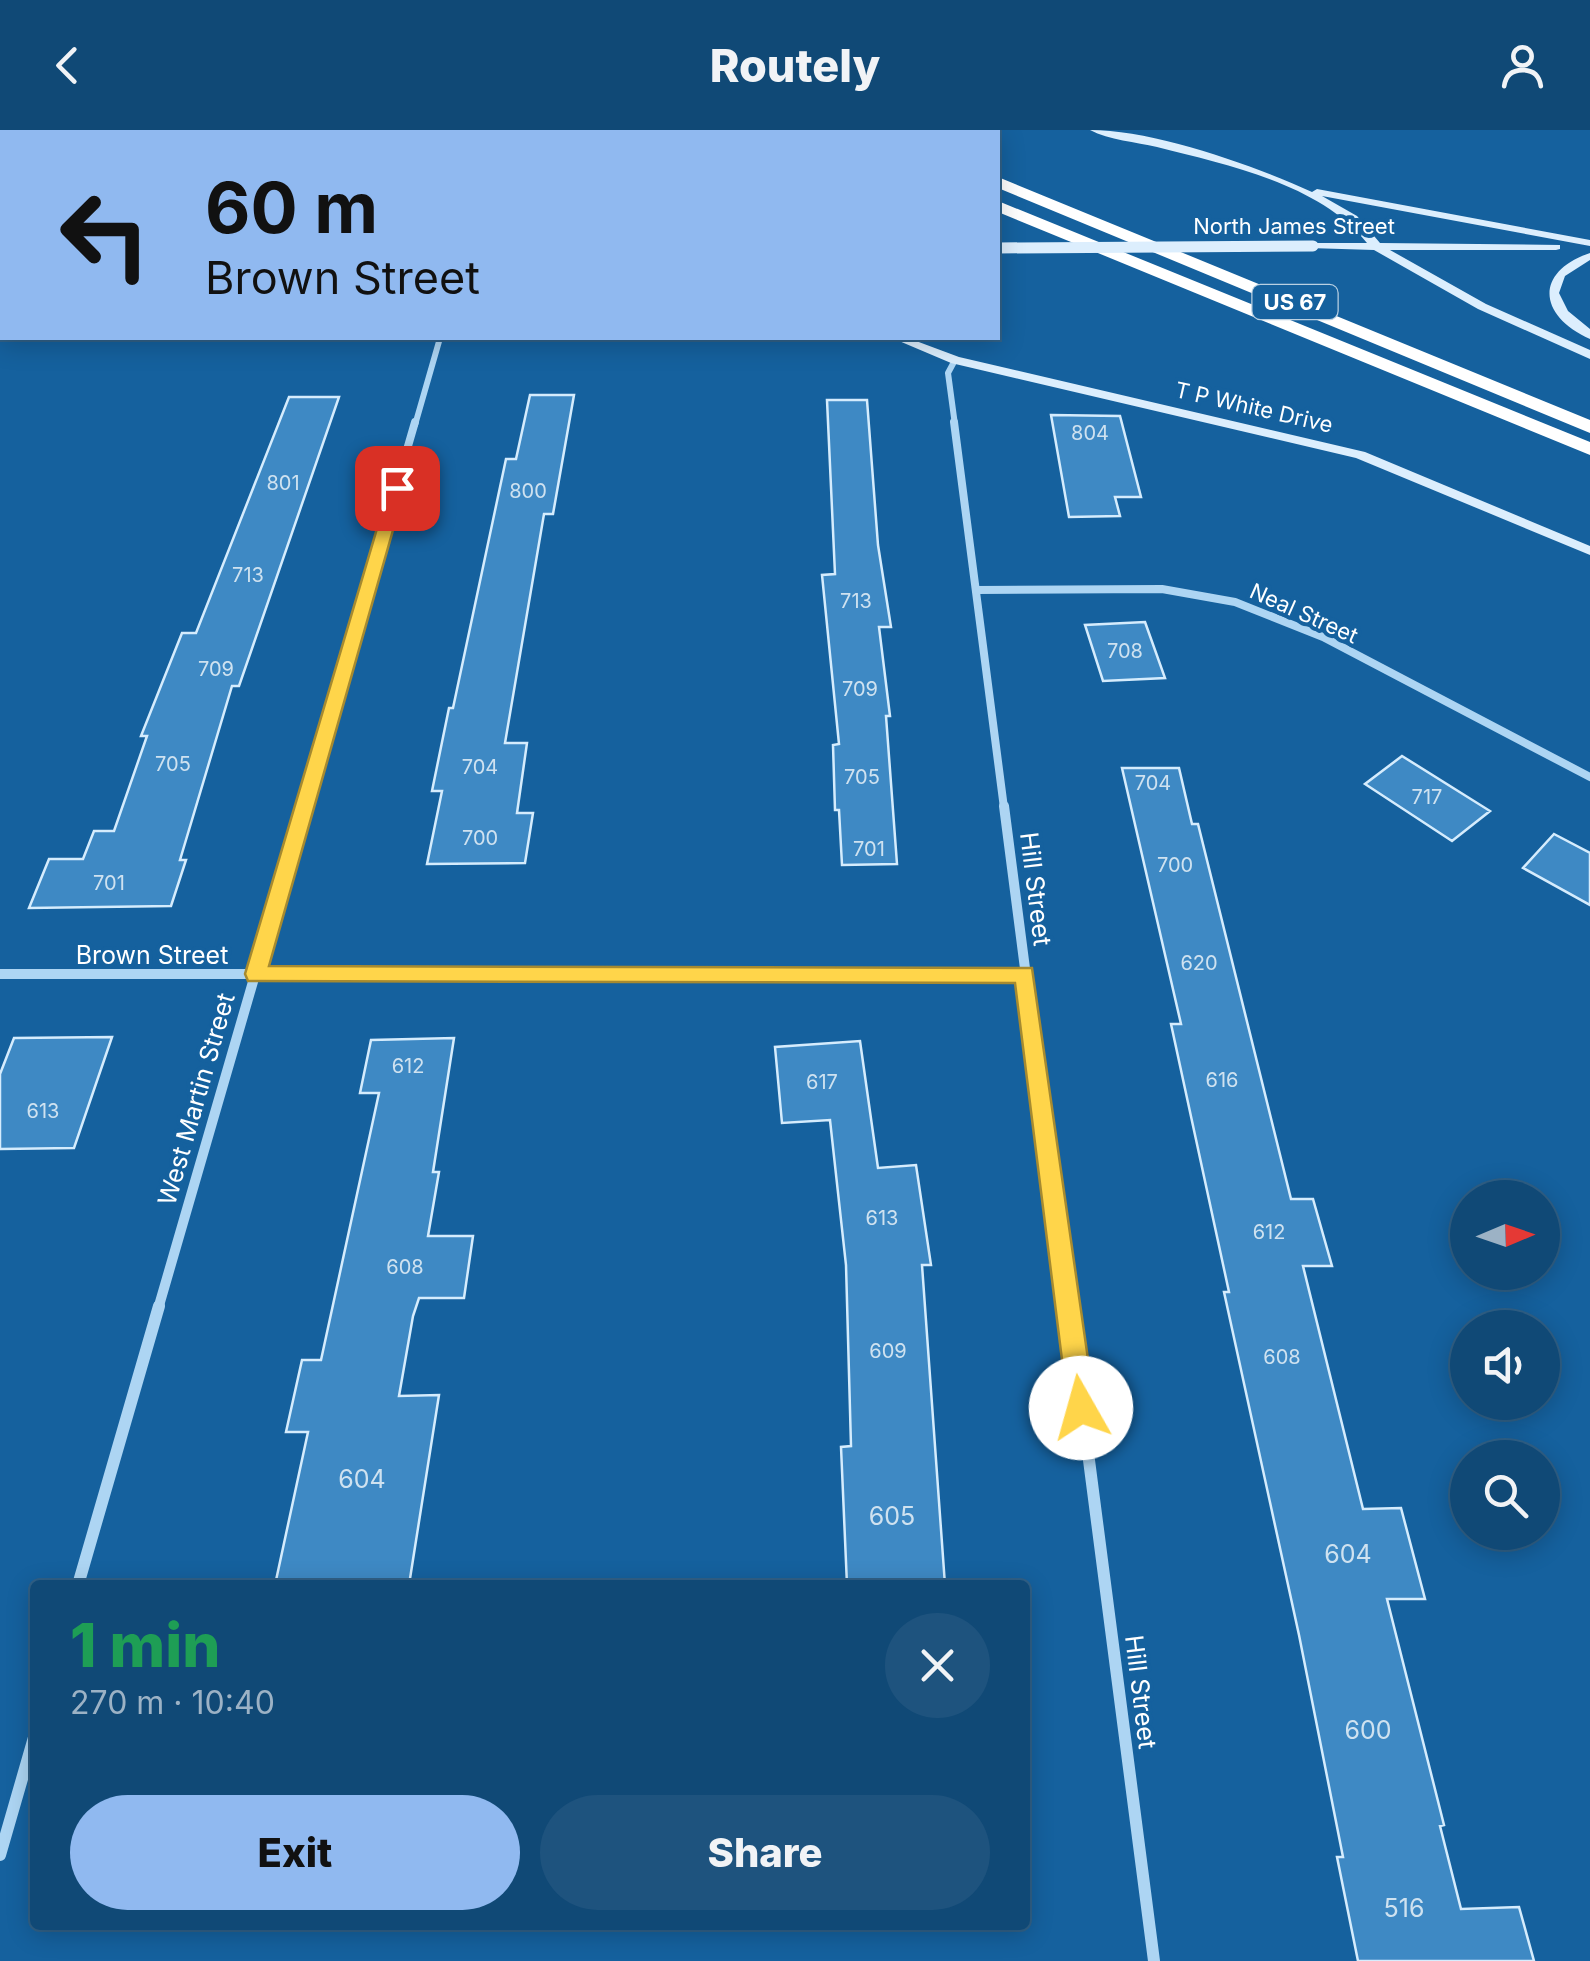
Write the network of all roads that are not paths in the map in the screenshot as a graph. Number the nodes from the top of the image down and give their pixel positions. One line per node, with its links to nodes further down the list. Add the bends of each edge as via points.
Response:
1 (1096, 130): 3 (main road)
2 (1000, 183): 14 (highway, US 67)
3 (1290, 187): 5 (main road); 6 (main road, via 1348,216)
4 (1000, 207): 15 (highway, US 67)
5 (1590, 245): 6 (main road, North James Street)
6 (1375, 246): 7 (main road, North James Street, bridge); 12 (main road)
7 (1000, 248)
8 (1590, 256): 9 (main road, via 1554,278 1551,294)
9 (1590, 335)
10 (439, 340): 20 (street, West Martin Street)
11 (903, 340): 13 (main road, T P White Drive)
12 (1590, 356)
13 (955, 360): 16 (main road, T P White Drive, via 1360,455); 17 (street, Hill Street, via 948,374)
14 (1590, 427)
15 (1590, 449)
16 (1590, 551)
17 (976, 590): 18 (street, Neal Street, via 1162,590 1236,602 1323,637); 21 (street, Hill Street)
18 (1590, 777)
19 (0, 974): 20 (street, Brown Street)
20 (256, 974): 21 (street, Brown Street); 22 (street, West Martin Street)
21 (1024, 974): 25 (street, Hill Street)
22 (79, 1580)
23 (30, 1751): 24 (street)
24 (0, 1855)
25 (1154, 1961)

